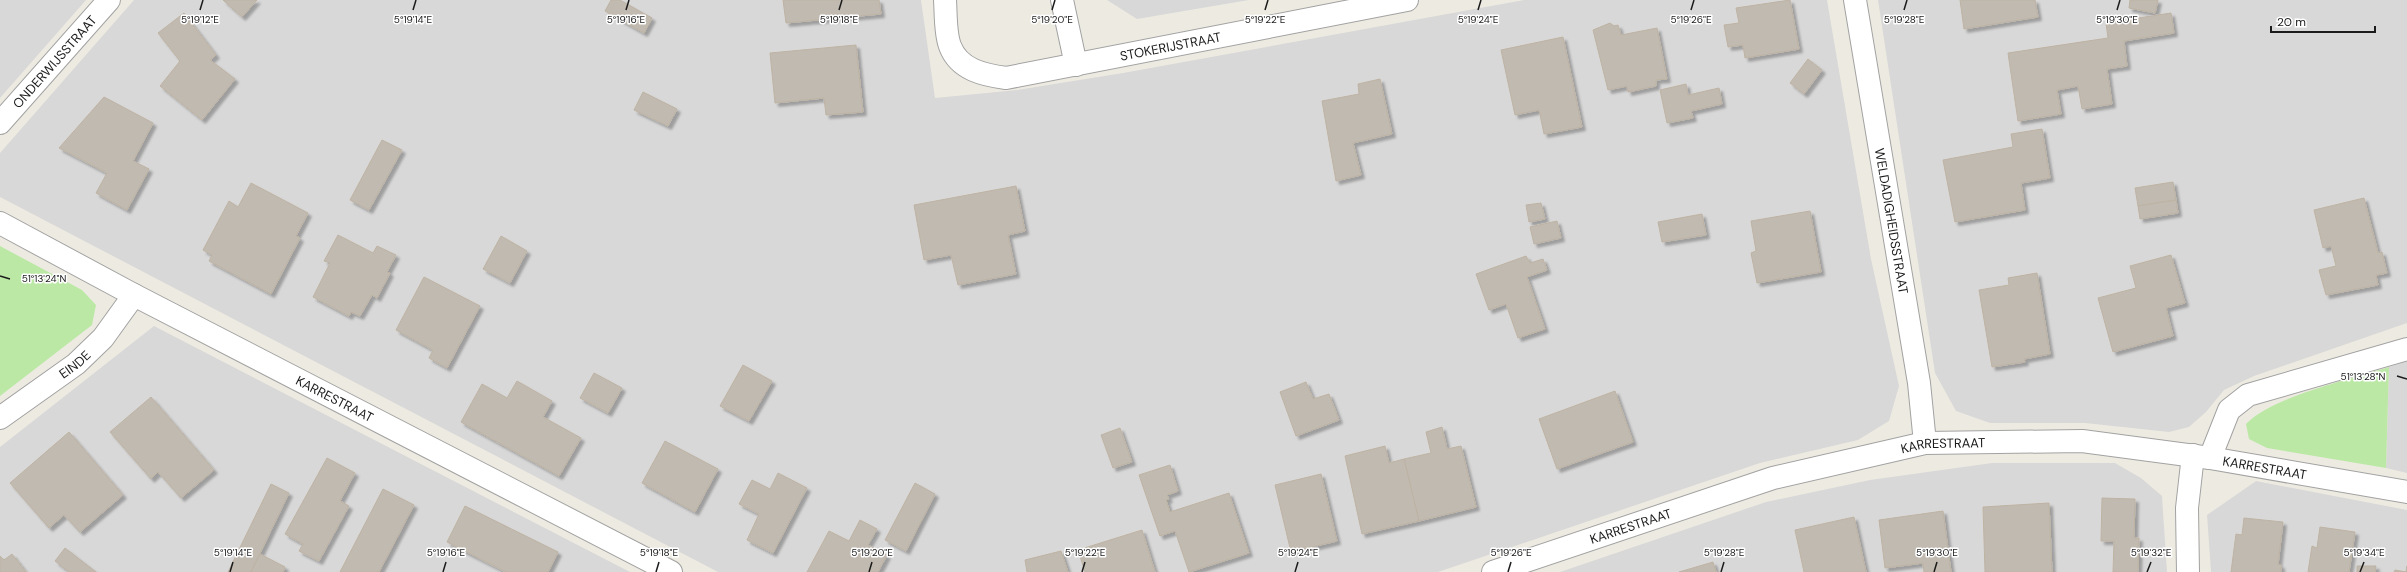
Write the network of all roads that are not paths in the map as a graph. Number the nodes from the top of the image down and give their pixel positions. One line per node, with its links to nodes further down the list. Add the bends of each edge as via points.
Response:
1 (109, 0): 7 (street, ONDERWIJSSTRAAT)
2 (945, 0): 6 (street, STOKERIJSTRAAT, via 950,46 961,62 980,75 1006,78)
3 (1062, 0): 6 (street)
4 (1407, 0): 6 (street, STOKERIJSTRAAT)
5 (1855, 0): 12 (street, WELDADIGHEIDSSTRAAT, via 1919,383)
6 (1076, 65)
7 (0, 123)
8 (0, 223): 9 (street, KARRESTRAAT)
9 (134, 296): 11 (street, EINDE, via 102,338 76,364); 15 (street, KARRESTRAAT)
10 (2407, 349): 13 (street, via 2248,395 2229,410)
11 (0, 418)
12 (1925, 443): 13 (street, KARRESTRAAT, via 2082,441); 16 (street, KARRESTRAAT, via 1773,478)
13 (2201, 456): 14 (street, KARRESTRAAT); 17 (street, via 2187,508)
14 (2407, 492)
15 (671, 572)
16 (1493, 572)
17 (2188, 572)

